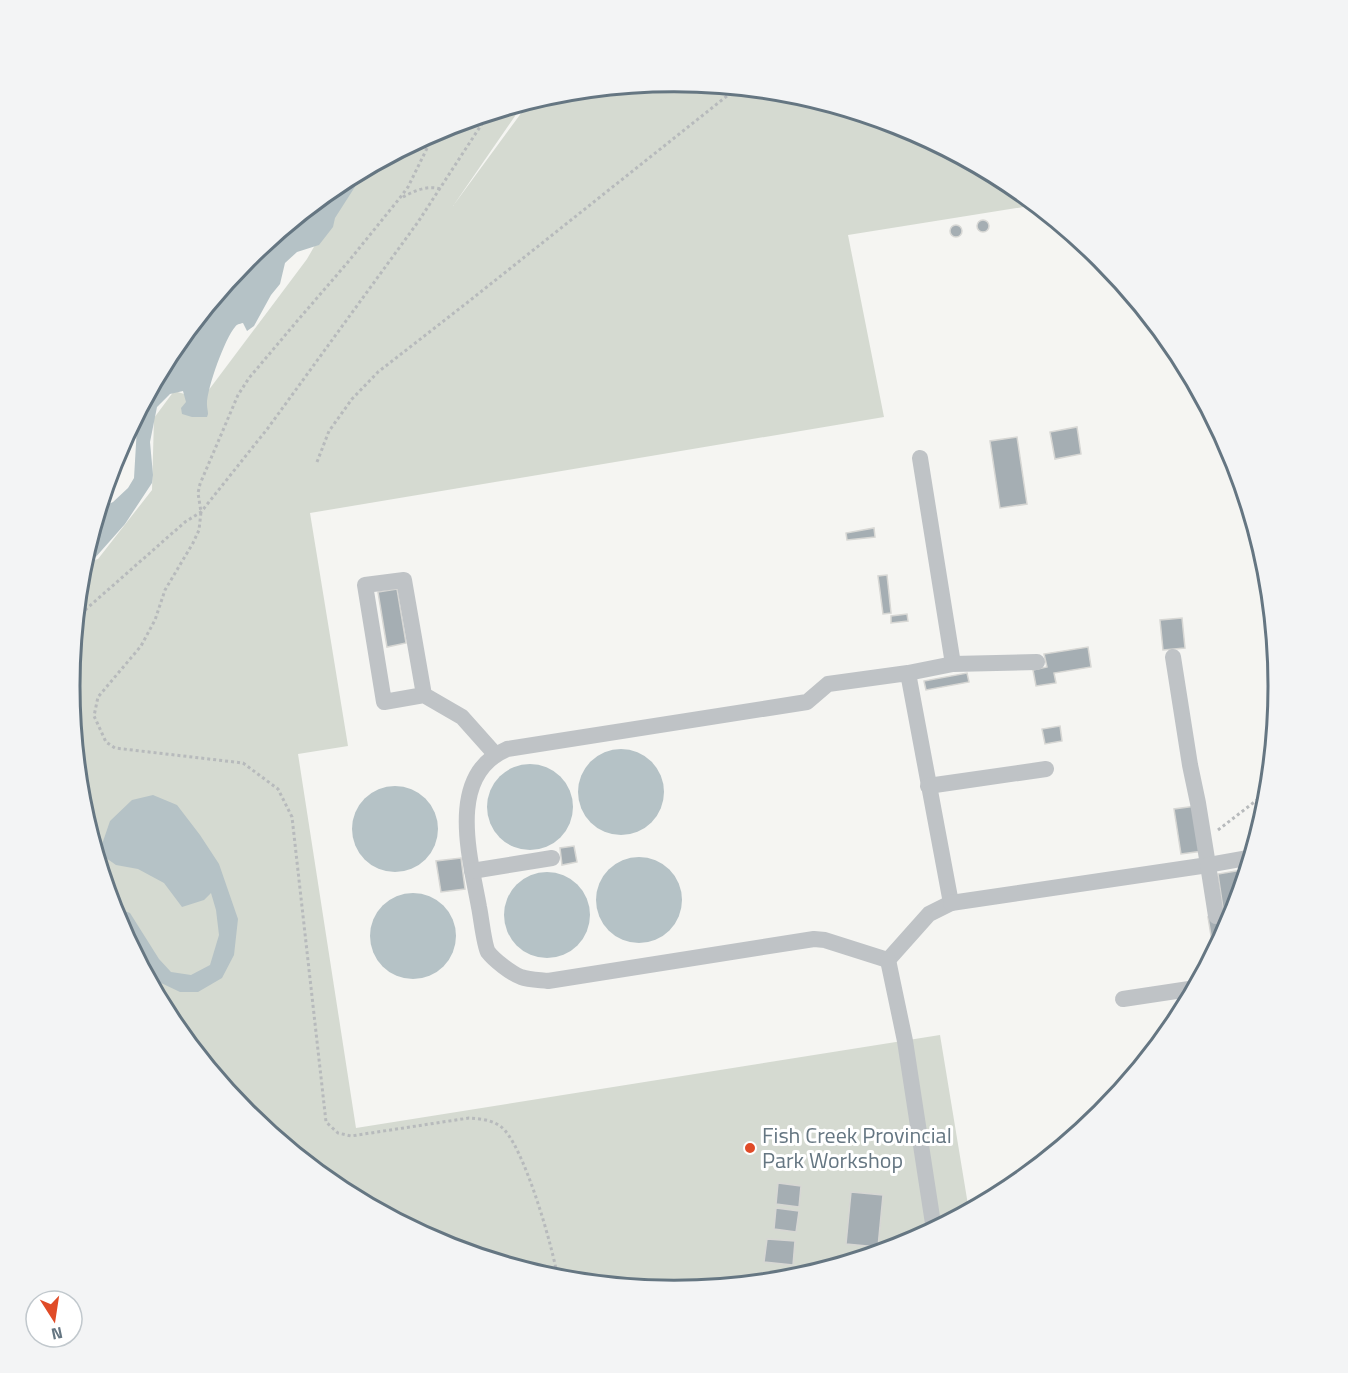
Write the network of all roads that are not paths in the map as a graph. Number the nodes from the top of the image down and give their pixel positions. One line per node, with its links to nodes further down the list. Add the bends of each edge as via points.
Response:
1 (920, 458): 4 (lane)
2 (1173, 657): 12 (lane)
3 (1037, 662): 4 (lane)
4 (953, 664): 5 (lane)
5 (908, 673): 7 (lane, via 828,684 807,702); 9 (lane)
6 (424, 695): 6 (lane, via 384,702 365,585 404,580); 7 (lane, via 462,717)
7 (495, 754): 13 (lane, via 479,773 468,800 465,818)
8 (1046, 769): 9 (lane)
9 (928, 786): 14 (lane)
10 (552, 858): 13 (lane)
11 (1243, 858): 12 (lane)
12 (1207, 859): 14 (lane); 15 (lane)
13 (472, 871): 16 (lane, via 487,951 521,977 548,981 814,939 825,939)
14 (951, 903): 16 (lane, via 929,914)
15 (1216, 916)
16 (888, 960): 19 (lane, via 905,1041)
17 (1185, 990): 18 (lane)
18 (1123, 999)
19 (932, 1222)

